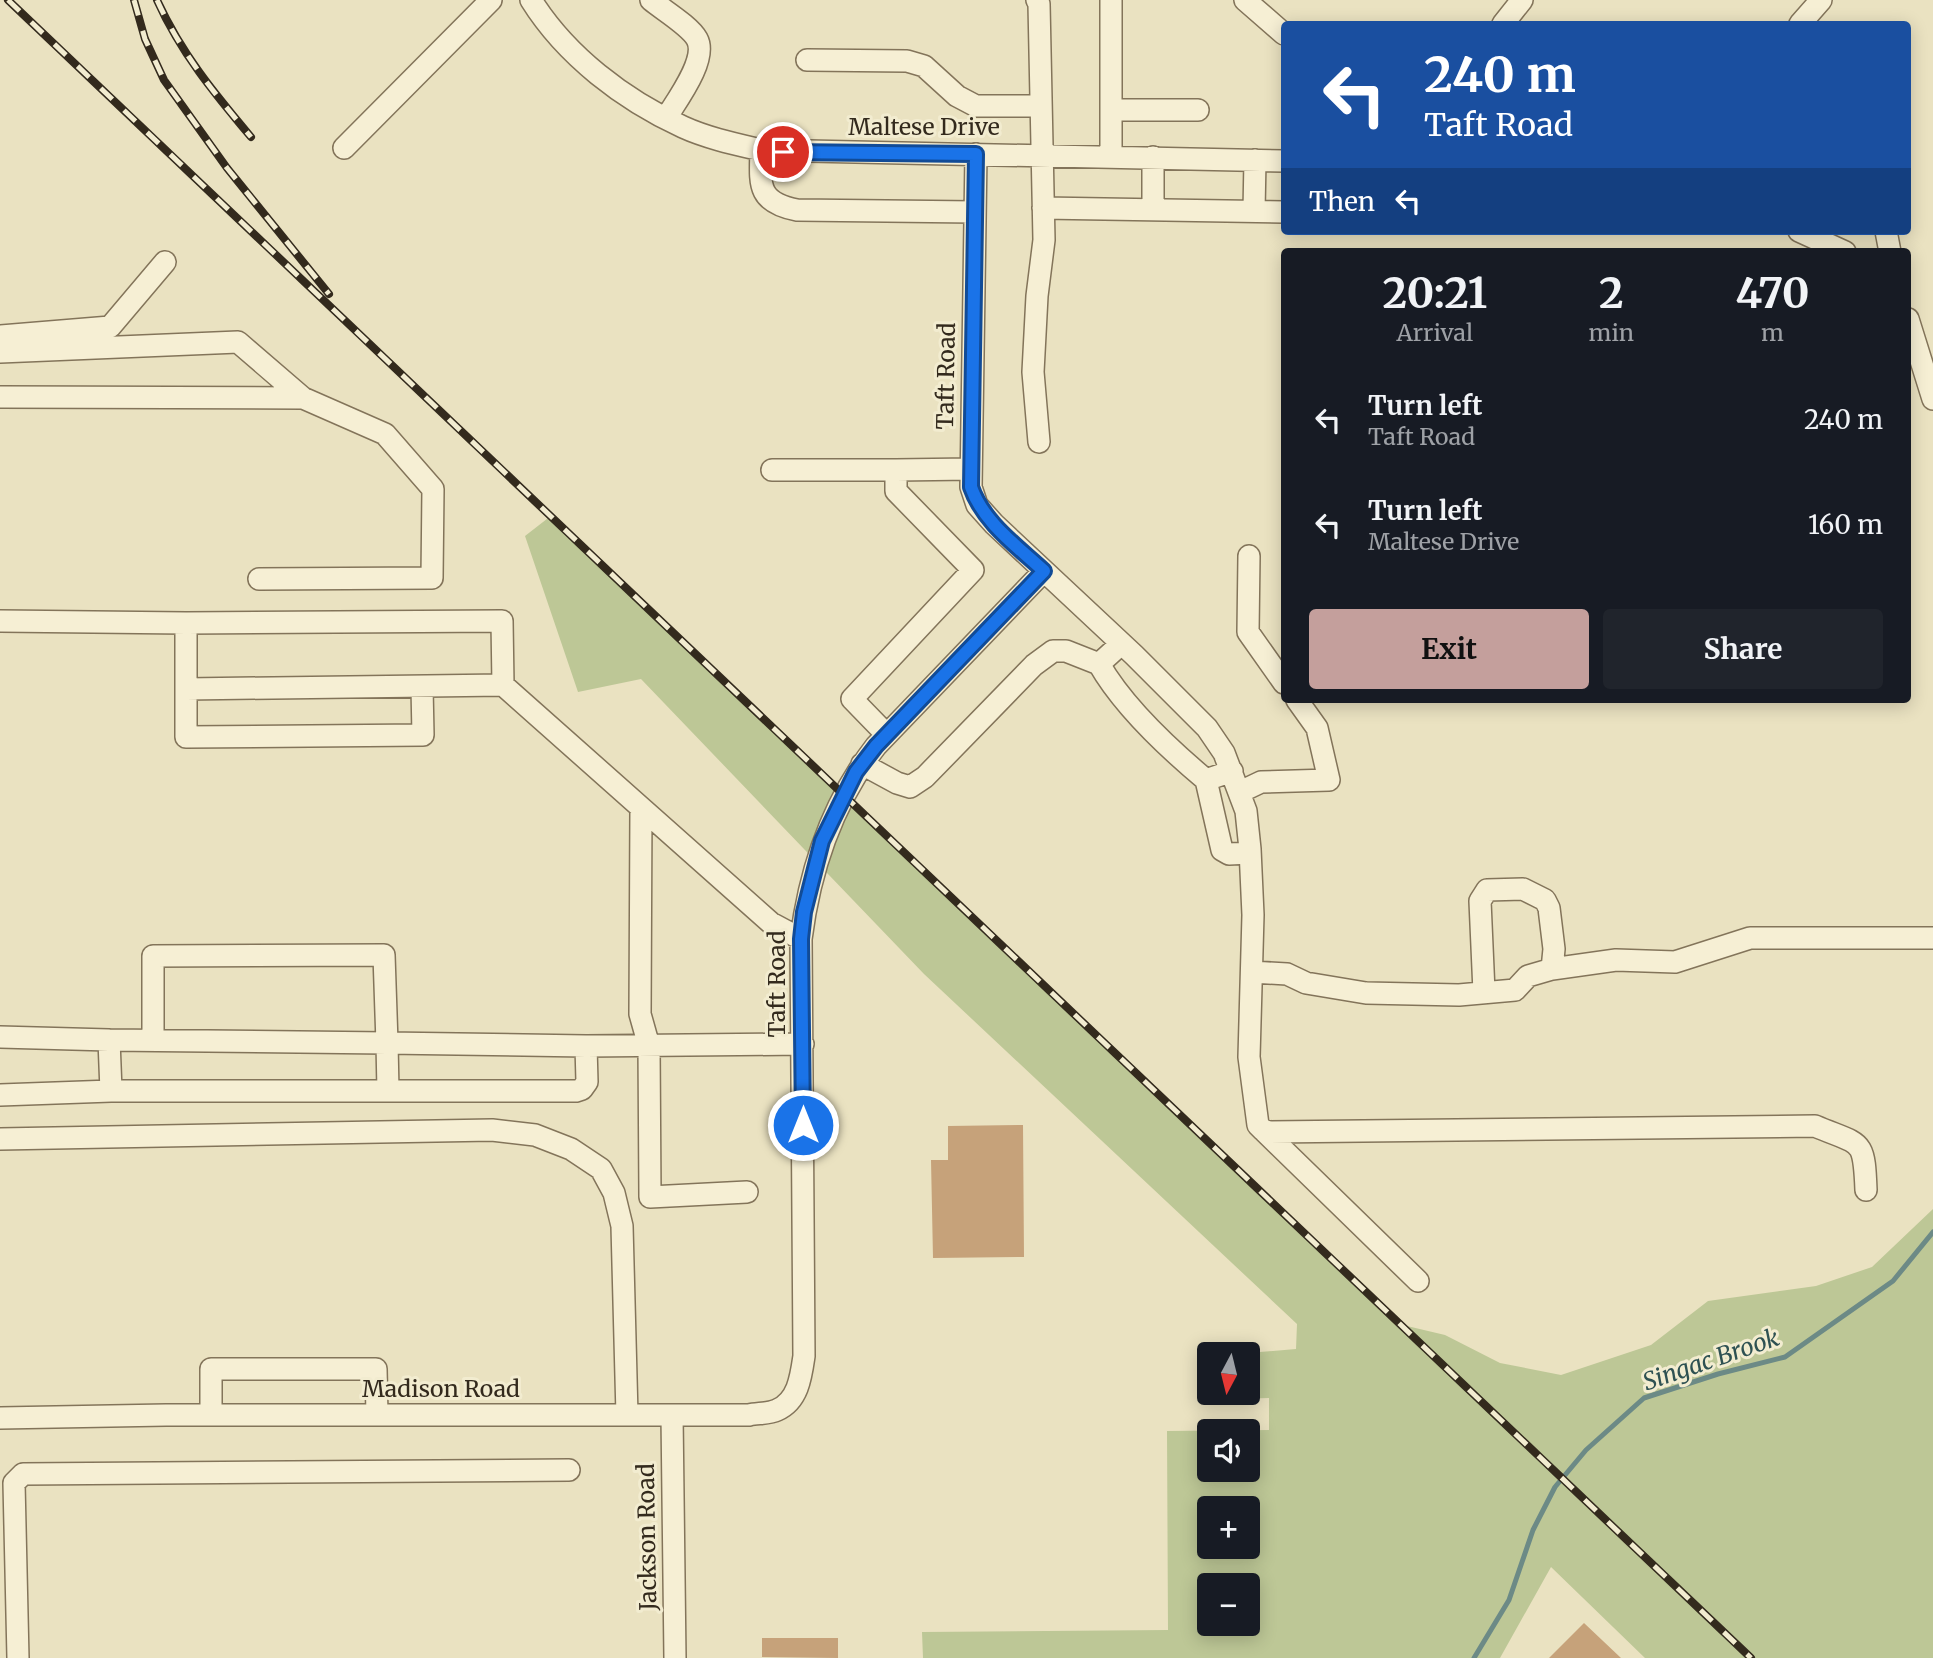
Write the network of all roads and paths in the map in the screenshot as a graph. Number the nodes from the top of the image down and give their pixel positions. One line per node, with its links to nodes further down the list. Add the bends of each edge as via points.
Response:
1 (491, 0): 17 (street)
2 (531, 0): 16 (street, Maltese Drive, via 588,65 616,89)
3 (650, 0): 16 (street, via 688,29 700,51 698,63)
4 (1037, 0): 13 (street)
5 (1111, 0): 14 (street)
6 (1245, 0): 11 (street)
7 (1522, 0): 9 (street)
8 (1821, 0): 10 (street)
9 (1505, 21)
10 (1803, 21)
11 (1281, 31)
12 (807, 60): 13 (street, via 907,61 925,66 957,96 976,106)
13 (1041, 106): 20 (street)
14 (1111, 110): 15 (street); 21 (street)
15 (1198, 110)
16 (666, 118): 18 (street, Maltese Drive, via 725,142)
17 (344, 148)
18 (761, 150): 19 (street, Maltese Drive); 28 (street, via 760,183 779,206)
19 (976, 154): 20 (street, Maltese Drive); 28 (street, Taft Road)
20 (1042, 155): 21 (street, Maltese Drive); 25 (street)
21 (1111, 156): 22 (street, Maltese Drive)
22 (1153, 157): 23 (street, Maltese Drive); 26 (street)
23 (1255, 160): 24 (street, Maltese Drive); 27 (street)
24 (1281, 161)
25 (1043, 208): 26 (street); 39 (street, via 1033,372)
26 (1153, 209): 27 (street)
27 (1254, 211): 29 (street)
28 (975, 212): 40 (street, Taft Road)
29 (1281, 212)
30 (1808, 235): 31 (street)
31 (1835, 248)
32 (165, 262): 34 (street, via 110,327)
33 (1911, 329): 38 (street)
34 (0, 337)
35 (0, 352): 37 (street, via 238,342)
36 (0, 397): 37 (street)
37 (303, 398): 45 (street, via 385,434 433,489 432,578)
38 (1933, 399)
39 (1039, 442)
40 (971, 469): 42 (street); 44 (street, Taft Road, via 977,505)
41 (772, 470): 42 (street)
42 (896, 470): 55 (street, via 896,491 973,570 852,699)
43 (1249, 556): 50 (street, via 1248,632)
44 (1044, 571): 48 (street, Taft Road); 55 (street, Taft Road)
45 (259, 579)
46 (0, 621): 47 (street)
47 (186, 623): 51 (street, via 502,621); 53 (street)
48 (1121, 644): 49 (street); 57 (street, Taft Road, via 1207,728)
49 (1099, 664): 56 (street, via 1054,651 910,786); 58 (street, via 1110,684)
50 (1281, 679)
51 (503, 685): 52 (street); 60 (street)
52 (422, 687): 53 (street); 53 (street, via 423,735 186,737)
53 (186, 689)
54 (1299, 703): 59 (street, via 1317,728 1329,780 1261,782)
55 (887, 734): 56 (street, Taft Road)
56 (862, 764): 63 (street, Taft Road, via 822,841)
57 (1232, 771): 58 (street); 59 (street, Taft Road)
58 (1206, 780): 61 (street, via 1222,850)
59 (1240, 792): 61 (street, Taft Road)
60 (641, 808): 63 (street, via 771,923); 73 (street, via 640,1014)
61 (1250, 853): 65 (street, Taft Road)
62 (1933, 937): 64 (street, via 1750,938 1675,962 1616,960)
63 (801, 939): 71 (street, Taft Road)
64 (1552, 969): 66 (street, via 1528,976 1515,990); 66 (street, via 1553,939 1545,900 1523,889 1487,890 1480,901)
65 (1252, 972): 66 (street, via 1287,974 1366,993); 77 (street, Taft Road, via 1249,1058 1258,1125)
66 (1484, 992)
67 (0, 1037): 68 (street)
68 (108, 1040): 69 (street); 74 (street)
69 (153, 1040): 70 (street); 70 (street, via 153,956 384,955)
70 (387, 1043): 72 (street); 75 (street)
71 (803, 1044): 73 (street); 82 (street, Taft Road)
72 (586, 1046): 73 (street); 75 (street, via 587,1082 576,1091)
73 (649, 1046): 80 (street, via 650,1197)
74 (111, 1091): 75 (street); 76 (street)
75 (388, 1091)
76 (0, 1095)
77 (1263, 1130): 79 (street, via 1815,1126 1858,1144 1865,1154); 81 (street)
78 (0, 1139): 85 (street, via 492,1130 535,1135 571,1149 601,1169 614,1193 622,1226)
79 (1866, 1190)
80 (747, 1192)
81 (1418, 1281)
82 (803, 1315): 86 (street, Madison Road, via 801,1379 793,1398 777,1411)
83 (211, 1415): 84 (street, Madison Road); 84 (street, via 211,1369 376,1369); 87 (street, Madison Road)
84 (377, 1415): 85 (street, Madison Road)
85 (627, 1415): 86 (street, Madison Road)
86 (672, 1415): 90 (street, Jackson Road)
87 (0, 1418)
88 (569, 1470): 89 (street, via 23,1474 14,1483)
89 (18, 1658)
90 (675, 1658)

